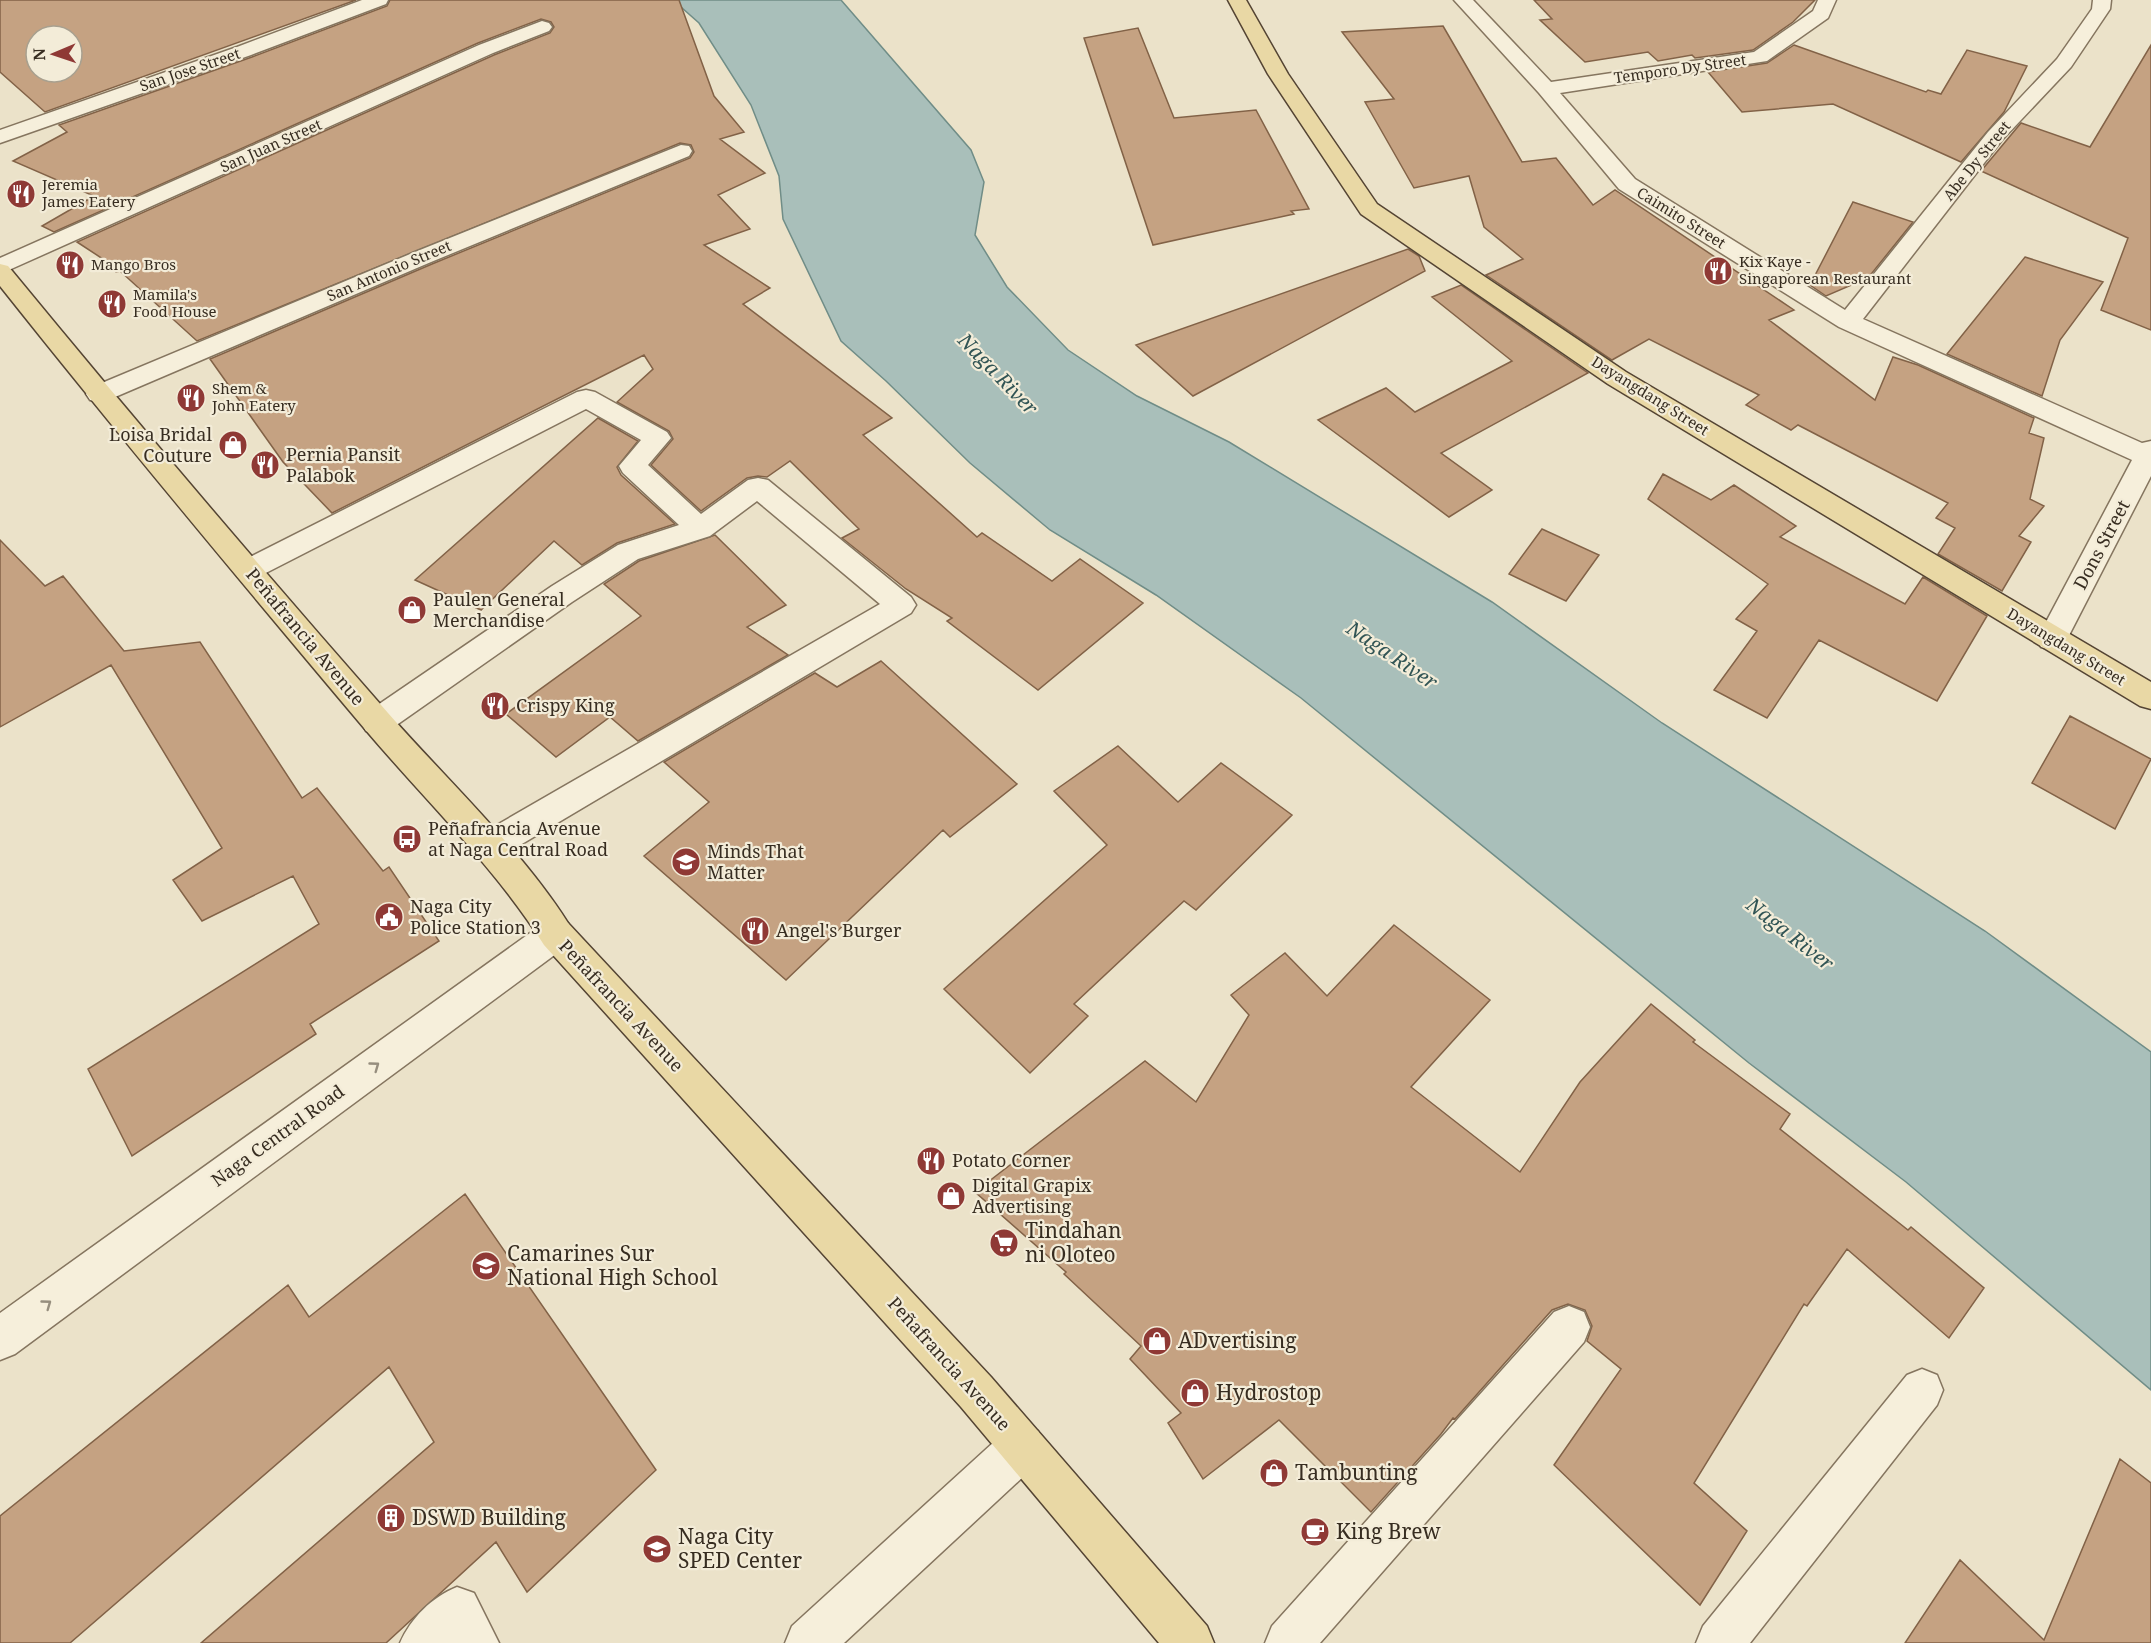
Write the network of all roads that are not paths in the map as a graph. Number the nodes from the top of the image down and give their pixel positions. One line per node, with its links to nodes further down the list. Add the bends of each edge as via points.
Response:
1 (379, 0): 8 (street, San Jose Street)
2 (1237, 0): 16 (main road, Dayangdang Street, via 1278,74 1369,209 1617,378)
3 (1463, 0): 7 (street, Caimito Street)
4 (1827, 0): 7 (street, Temporo Dy Street, via 1821,14 1760,57)
5 (2102, 0): 11 (street, Abe Dy Street, via 2101,9 2064,63 1995,136)
6 (542, 27): 10 (street, San Juan Street)
7 (1546, 89): 11 (street, Caimito Street, via 1627,184)
8 (0, 137)
9 (681, 151): 12 (street, San Antonio Street)
10 (0, 269): 12 (main road, Peñafrancia Avenue)
11 (1848, 322): 13 (street, Caimito Street)
12 (99, 394): 15 (main road, Peñafrancia Avenue)
13 (2150, 453): 16 (street, Dons Street)
14 (700, 529): 15 (street, via 632,466 658,438 586,398); 18 (street, via 628,552); 19 (street, via 758,487 902,605)
15 (248, 570): 18 (main road, Peñafrancia Avenue)
16 (2052, 639): 17 (main road, Dayangdang Street)
17 (2151, 697)
18 (377, 722): 19 (main road, Peñafrancia Avenue)
19 (488, 847): 20 (main road, Peñafrancia Avenue)
20 (556, 934): 22 (street, Naga Central Road, one-way to 20); 24 (main road, Peñafrancia Avenue)
21 (1569, 1327): 29 (street)
22 (0, 1338)
23 (1922, 1390): 30 (street)
24 (1022, 1447): 27 (street); 28 (main road, Peñafrancia Avenue)
25 (424, 1643): 26 (street, via 457,1610)
26 (475, 1643)
27 (809, 1643)
28 (1190, 1643)
29 (1289, 1643)
30 (1720, 1643)

